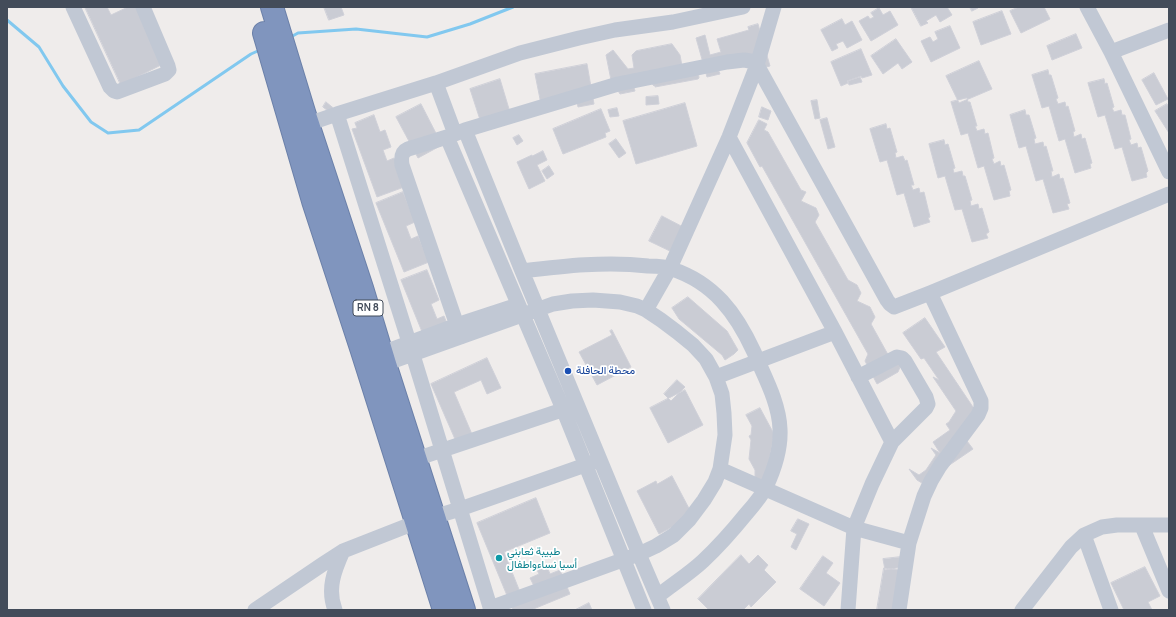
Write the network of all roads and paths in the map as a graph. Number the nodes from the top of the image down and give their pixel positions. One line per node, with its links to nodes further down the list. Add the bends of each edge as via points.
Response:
1 (73, 7): 2 (street, via 110,87 117,92 165,74 169,70)
2 (143, 7)
3 (257, 7): 41 (highway, RN 8, via 313,201 362,351)
4 (272, 7): 13 (highway, RN 8)
5 (743, 7): 11 (street, via 579,38 520,53)
6 (774, 7): 10 (street)
7 (1087, 7): 9 (street)
8 (1169, 30): 9 (street)
9 (1111, 52): 16 (street)
10 (757, 65): 14 (street, via 744,60 728,62 618,84); 15 (street); 20 (street, via 890,304 897,307)
11 (436, 83): 12 (street); 14 (street)
12 (337, 114): 13 (street); 26 (street)
13 (308, 124): 27 (highway, RN 8)
14 (456, 133): 19 (street); 21 (street); 24 (street, via 404,150 401,159)
15 (729, 137): 18 (street); 25 (street)
16 (1168, 168)
17 (1169, 194): 20 (street)
18 (670, 268): 19 (street, via 593,264); 23 (street); 28 (street, via 702,283 724,303 750,343)
19 (522, 271): 22 (street)
20 (930, 293): 46 (street, via 982,408 931,480)
21 (521, 310): 22 (street); 24 (street); 32 (street)
22 (538, 310): 23 (street, via 553,304 593,300 620,302); 31 (street)
23 (646, 310): 29 (street, via 693,345 706,359)
24 (459, 331): 26 (street)
25 (835, 332): 28 (street); 30 (street)
26 (411, 348): 27 (street); 34 (street)
27 (383, 358): 35 (highway, RN 8)
28 (758, 361): 29 (street); 39 (street, via 773,396 780,428 780,444)
29 (716, 377): 38 (street, via 722,394 725,435)
30 (858, 377): 33 (street); 33 (street, via 900,357 905,360 926,397 926,408)
31 (578, 405): 32 (street); 36 (street)
32 (562, 409): 34 (street); 37 (street)
33 (892, 442): 44 (street)
34 (441, 450): 35 (street); 40 (street)
35 (416, 459): 41 (highway, RN 8)
36 (600, 460): 37 (street); 48 (street)
37 (585, 465): 40 (street); 49 (street)
38 (720, 469): 39 (street); 48 (street, via 715,482 689,520 674,535)
39 (765, 488): 44 (street); 51 (street, via 717,547)
40 (460, 509): 41 (street); 52 (street)
41 (426, 519): 47 (street); 56 (highway, RN 8); 57 (highway, RN 8)
42 (1169, 525): 43 (street)
43 (1142, 526): 45 (street, via 1102,527); 50 (street)
44 (854, 528): 46 (street); 59 (street)
45 (1084, 534): 61 (street); 62 (street)
46 (909, 544): 60 (street)
47 (343, 551): 54 (street); 55 (street, via 331,583)
48 (639, 554): 49 (street); 51 (street)
49 (624, 560): 52 (street); 53 (street)
50 (1169, 591)
51 (658, 596): 58 (street)
52 (490, 609)
53 (642, 609)
54 (255, 610)
55 (335, 610)
56 (444, 610)
57 (464, 610)
58 (663, 610)
59 (848, 610)
60 (899, 610)
61 (1022, 610)
62 (1111, 610)

